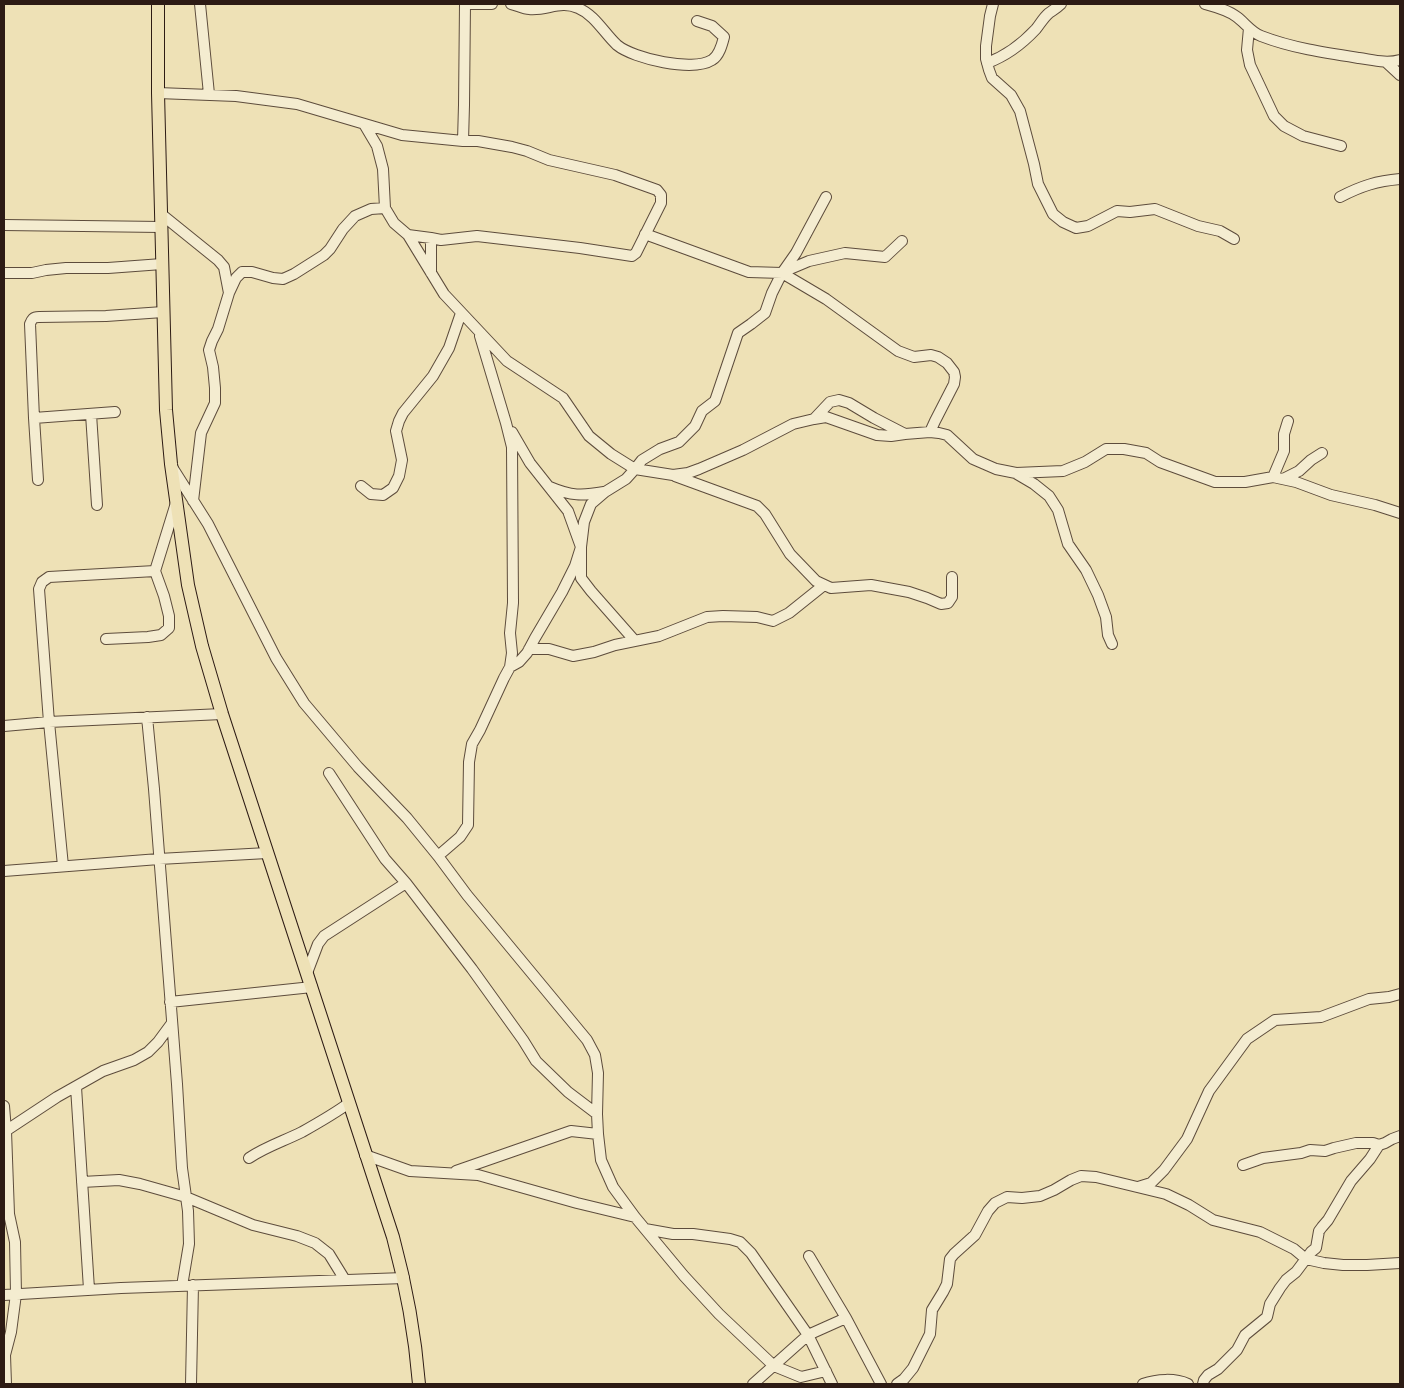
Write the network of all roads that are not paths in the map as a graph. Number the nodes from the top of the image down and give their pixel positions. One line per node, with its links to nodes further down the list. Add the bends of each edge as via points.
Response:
1 (158, 4): 14 (main road)
2 (200, 4): 15 (street)
3 (465, 4): 4 (street); 17 (street)
4 (492, 4)
5 (511, 4): 9 (street, via 529,9 567,4 580,9 596,21 618,46 665,64 701,64 713,60 724,37 712,26)
6 (993, 4): 12 (street, via 986,46)
7 (1061, 4): 12 (street, via 1047,14 1044,21 1014,50)
8 (1205, 4): 10 (street, via 1236,16)
9 (697, 21)
10 (1249, 28): 11 (street, via 1260,35 1319,52); 18 (street, via 1247,50 1250,65 1274,116 1284,126 1304,136)
11 (1395, 60): 13 (street)
12 (987, 63): 28 (street, via 992,78 1011,95 1020,111 1038,184 1053,214 1063,222 1076,228 1088,226 1117,210 1155,209 1220,231)
13 (1400, 75)
14 (158, 92): 15 (street); 23 (main road)
15 (209, 94): 16 (street, via 297,104)
16 (364, 124): 17 (street, via 402,135); 22 (street, via 377,146 383,168)
17 (462, 141): 25 (street, via 527,151 549,160 616,175 657,190 661,203)
18 (1341, 146)
19 (1400, 179): 21 (street, via 1357,188)
20 (826, 197): 31 (street)
21 (1340, 198)
22 (385, 208): 26 (street, via 394,223); 34 (street, via 371,209 356,216 330,249 283,280 242,272)
23 (161, 221): 24 (street); 30 (main road); 34 (street, via 218,260 224,267)
24 (4, 225)
25 (645, 234): 27 (street, via 632,256 477,236); 31 (street, via 749,272)
26 (408, 236): 27 (street); 33 (street)
27 (431, 238): 33 (street)
28 (1234, 239)
29 (902, 241): 31 (street, via 884,257 845,253 809,261)
30 (162, 264): 32 (street); 35 (main road)
31 (782, 273): 44 (street, via 826,299 898,351 914,356 931,355 947,363 954,372 954,384); 48 (street, via 765,313 738,332 714,401 702,411 695,426 679,442 642,460)
32 (4, 274)
33 (431, 274): 36 (street)
34 (228, 293): 56 (street, via 209,350 215,403 200,433)
35 (163, 312): 40 (street, via 34,317 30,324); 47 (main road)
36 (461, 313): 37 (street); 53 (street, via 449,348 433,376 399,421 396,431 402,460 393,488 383,495 371,494)
37 (479, 332): 43 (street); 48 (street, via 507,361 563,398 589,436)
38 (115, 412): 39 (street)
39 (91, 414): 40 (street); 58 (street)
40 (34, 418): 52 (street)
41 (814, 419): 45 (street, via 826,417 877,435); 45 (street, via 830,402 838,400); 50 (street, via 793,424 704,468)
42 (1288, 422): 51 (street)
43 (506, 423): 54 (street, via 530,463); 68 (street, via 512,447)
44 (930, 432): 45 (street); 49 (street, via 947,435 973,459)
45 (905, 434)
46 (1322, 453): 51 (street, via 1299,471)
47 (171, 464): 56 (street); 57 (main road)
48 (635, 470): 50 (street); 55 (street)
49 (1016, 473): 51 (street, via 1063,471 1106,449 1124,449 1146,453 1160,462 1216,482); 66 (street, via 1049,496 1058,510 1068,544 1098,595)
50 (673, 475): 63 (street, via 757,506 790,554)
51 (1278, 478): 59 (street)
52 (38, 480)
53 (361, 486)
54 (550, 487): 55 (street, via 584,496); 60 (street, via 568,511)
55 (605, 492): 60 (street, via 591,504 584,522)
56 (193, 500): 75 (street, via 276,658 304,704)
57 (176, 504): 61 (street); 69 (main road, via 188,585)
58 (97, 505)
59 (1400, 512)
60 (581, 546): 65 (street, via 581,578); 67 (street, via 562,592)
61 (155, 571): 64 (street, via 169,616 169,628 161,635 148,638); 71 (street, via 49,577 42,582 39,589)
62 (952, 577): 63 (street, via 952,598 941,604 909,592 871,585 831,588)
63 (824, 585): 65 (street, via 789,613 773,621 757,617 707,617 659,636)
64 (106, 639)
65 (635, 641): 67 (street, via 573,656 548,649)
66 (1112, 644)
67 (529, 649): 68 (street, via 519,662)
68 (510, 667): 75 (street, via 472,744 468,825 460,837)
69 (222, 714): 70 (street); 74 (main road)
70 (147, 717): 71 (street); 76 (street)
71 (49, 722): 72 (street); 77 (street)
72 (4, 726)
73 (329, 773): 79 (street, via 385,859)
74 (267, 853): 76 (street); 80 (main road)
75 (438, 856): 88 (street, via 587,1040 595,1055 598,1073)
76 (159, 859): 77 (street); 83 (street)
77 (63, 866): 78 (street)
78 (4, 871)
79 (406, 883): 80 (street, via 324,936); 88 (street, via 472,969 536,1061)
80 (307, 973): 81 (main road)
81 (312, 987): 83 (street); 86 (main road)
82 (1400, 994): 98 (street, via 1369,999 1321,1016 1275,1020 1247,1039 1209,1091 1187,1139 1164,1170 1151,1183)
83 (170, 1002): 84 (street)
84 (172, 1023): 85 (street, via 148,1052 103,1070); 99 (street)
85 (76, 1087): 89 (street); 97 (street)
86 (349, 1103): 93 (main road); 94 (street, via 328,1118)
87 (4, 1106): 89 (street)
88 (597, 1114): 90 (street)
89 (5, 1127): 111 (street)
90 (598, 1134): 96 (street, via 572,1131); 100 (street, via 602,1160 614,1187)
91 (1400, 1136): 92 (street)
92 (1379, 1145): 95 (street, via 1367,1143 1325,1151 1310,1150); 103 (street, via 1351,1181 1319,1231 1316,1248)
93 (366, 1155): 96 (street, via 410,1171); 105 (main road)
94 (248, 1158)
95 (1243, 1165)
96 (450, 1173): 100 (street, via 478,1175)
97 (82, 1182): 99 (street, via 120,1180); 109 (street)
98 (1137, 1187): 103 (street, via 1166,1194 1213,1220 1260,1232); 122 (street, via 1081,1176 1040,1196 1007,1197 995,1203 975,1235 950,1259 947,1284 932,1310 930,1334 913,1368)
99 (186, 1197): 106 (street, via 254,1225 315,1243 329,1254); 108 (street, via 189,1244)
100 (635, 1217): 101 (street)
101 (645, 1229): 113 (street, via 740,1242 752,1253); 114 (street, via 719,1314)
102 (809, 1256): 112 (street)
103 (1306, 1258): 104 (street, via 1343,1265); 125 (street, via 1280,1288 1270,1304 1267,1317 1245,1335 1237,1350 1208,1375)
104 (1400, 1263)
105 (404, 1278): 106 (street); 118 (main road)
106 (345, 1280): 107 (street)
107 (193, 1285): 108 (street); 117 (street)
108 (182, 1286): 109 (street)
109 (89, 1290): 111 (street)
110 (4, 1294): 111 (street)
111 (16, 1294): 116 (street, via 5,1355)
112 (846, 1318): 113 (street); 121 (street)
113 (808, 1335): 114 (street); 115 (street)
114 (774, 1366): 115 (street, via 801,1377); 119 (street)
115 (826, 1371): 120 (street)
116 (6, 1384)
117 (191, 1384)
118 (419, 1384)
119 (753, 1384)
120 (832, 1384)
121 (882, 1384)
122 (897, 1384)
123 (1143, 1384): 124 (street, via 1156,1380)
124 (1188, 1384)
125 (1203, 1384)

